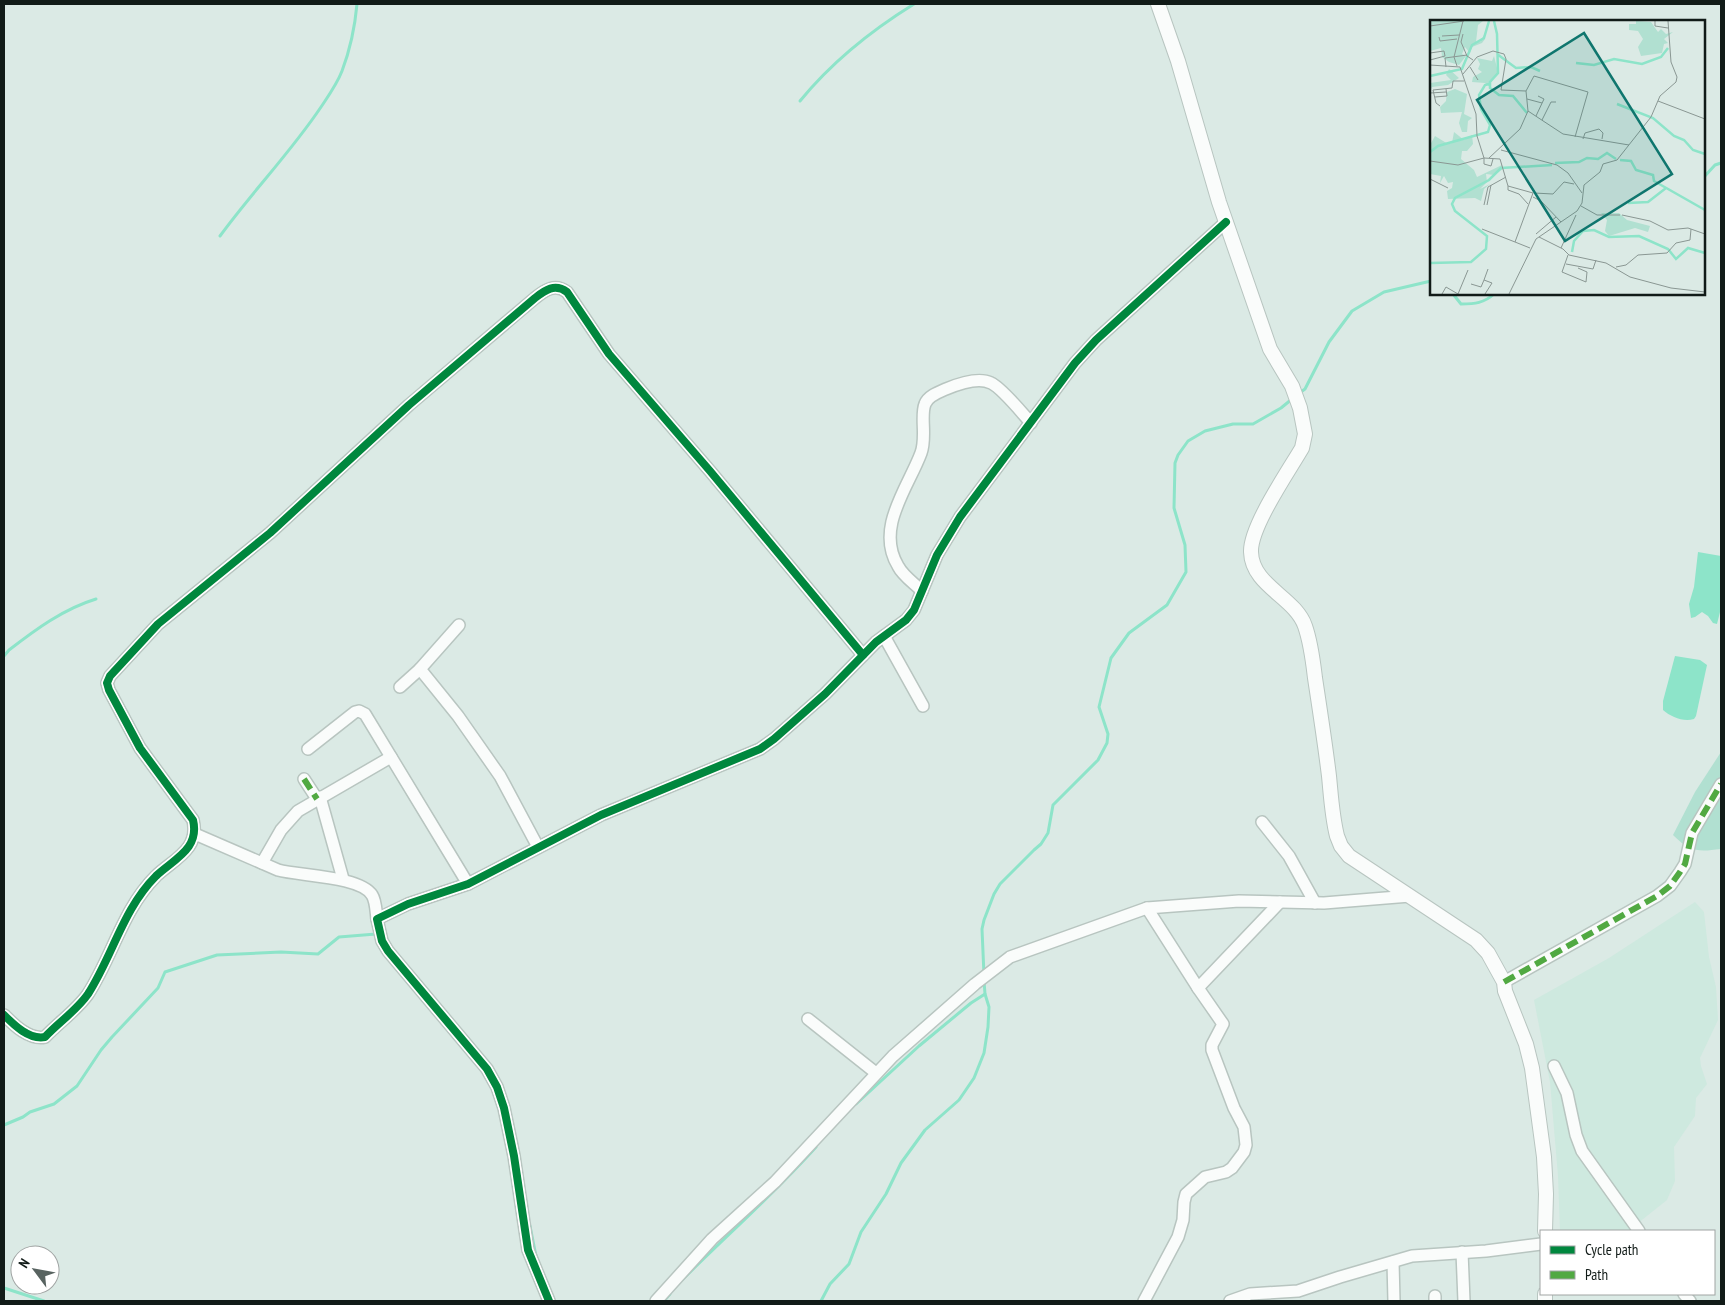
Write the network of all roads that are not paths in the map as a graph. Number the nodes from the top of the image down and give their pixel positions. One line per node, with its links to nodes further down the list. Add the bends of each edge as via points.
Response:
1 (1158, 4): 2 (main road)
2 (1226, 222): 3 (street, via 1085,351); 22 (main road, via 1270,349 1292,386 1305,434 1304,442 1252,539 1252,564 1267,584 1298,613 1305,626 1313,660 1335,827 1342,846 1349,856)
3 (1031, 423): 4 (street, via 960,517 937,555); 4 (street, via 989,382 960,384 927,400 922,451 894,514 890,535 898,568)
4 (922, 591): 6 (street, via 909,616)
5 (459, 626): 8 (street)
6 (884, 636): 7 (street); 10 (street)
7 (863, 655): 17 (street, via 609,354 567,292 550,288 416,398 270,532 158,624 110,676 109,690 140,748 191,815); 18 (street, via 825,694 760,749 601,815)
8 (420, 669): 9 (street); 18 (street, via 500,776)
9 (400, 687)
10 (924, 706)
11 (308, 749): 12 (street, via 359,711 370,720)
12 (391, 757): 15 (street); 21 (street)
13 (304, 778): 15 (street)
14 (1721, 784): 27 (street, via 1692,833 1685,864 1670,886)
15 (318, 798): 19 (street, via 290,818); 20 (street)
16 (1262, 822): 24 (street, via 1289,856)
17 (195, 834): 19 (street); 29 (street, via 188,849 135,900 86,996 45,1037 38,1038 24,1031)
18 (538, 847): 21 (street)
19 (262, 863): 20 (street, via 290,873)
20 (343, 879): 26 (street, via 372,895)
21 (468, 884): 26 (street, via 408,904)
22 (1410, 896): 24 (street); 27 (main road, via 1476,940 1488,953)
23 (1280, 902): 24 (street); 25 (street, via 1239,901); 28 (street)
24 (1314, 903)
25 (1147, 908): 28 (street); 32 (street, via 1010,957)
26 (377, 919): 38 (street, via 381,937 395,960 487,1069 498,1087 514,1156 528,1250)
27 (1504, 982): 33 (main road, via 1532,1068 1544,1157)
28 (1198, 988): 40 (street, via 1222,1024 1212,1050 1244,1127 1246,1146 1232,1168 1205,1177 1186,1194 1178,1237)
29 (4, 1015)
30 (808, 1019): 32 (street)
31 (1554, 1066): 34 (street, via 1567,1093 1582,1151)
32 (876, 1073): 39 (street, via 775,1182 712,1239)
33 (1545, 1230)
34 (1638, 1230)
35 (1540, 1244): 36 (street)
36 (1462, 1252): 37 (street, via 1412,1256); 43 (street)
37 (1393, 1262): 41 (street, via 1298,1292 1250,1294); 42 (street)
38 (549, 1301)
39 (656, 1301)
40 (1144, 1301)
41 (1230, 1301)
42 (1394, 1301)
43 (1464, 1301)

